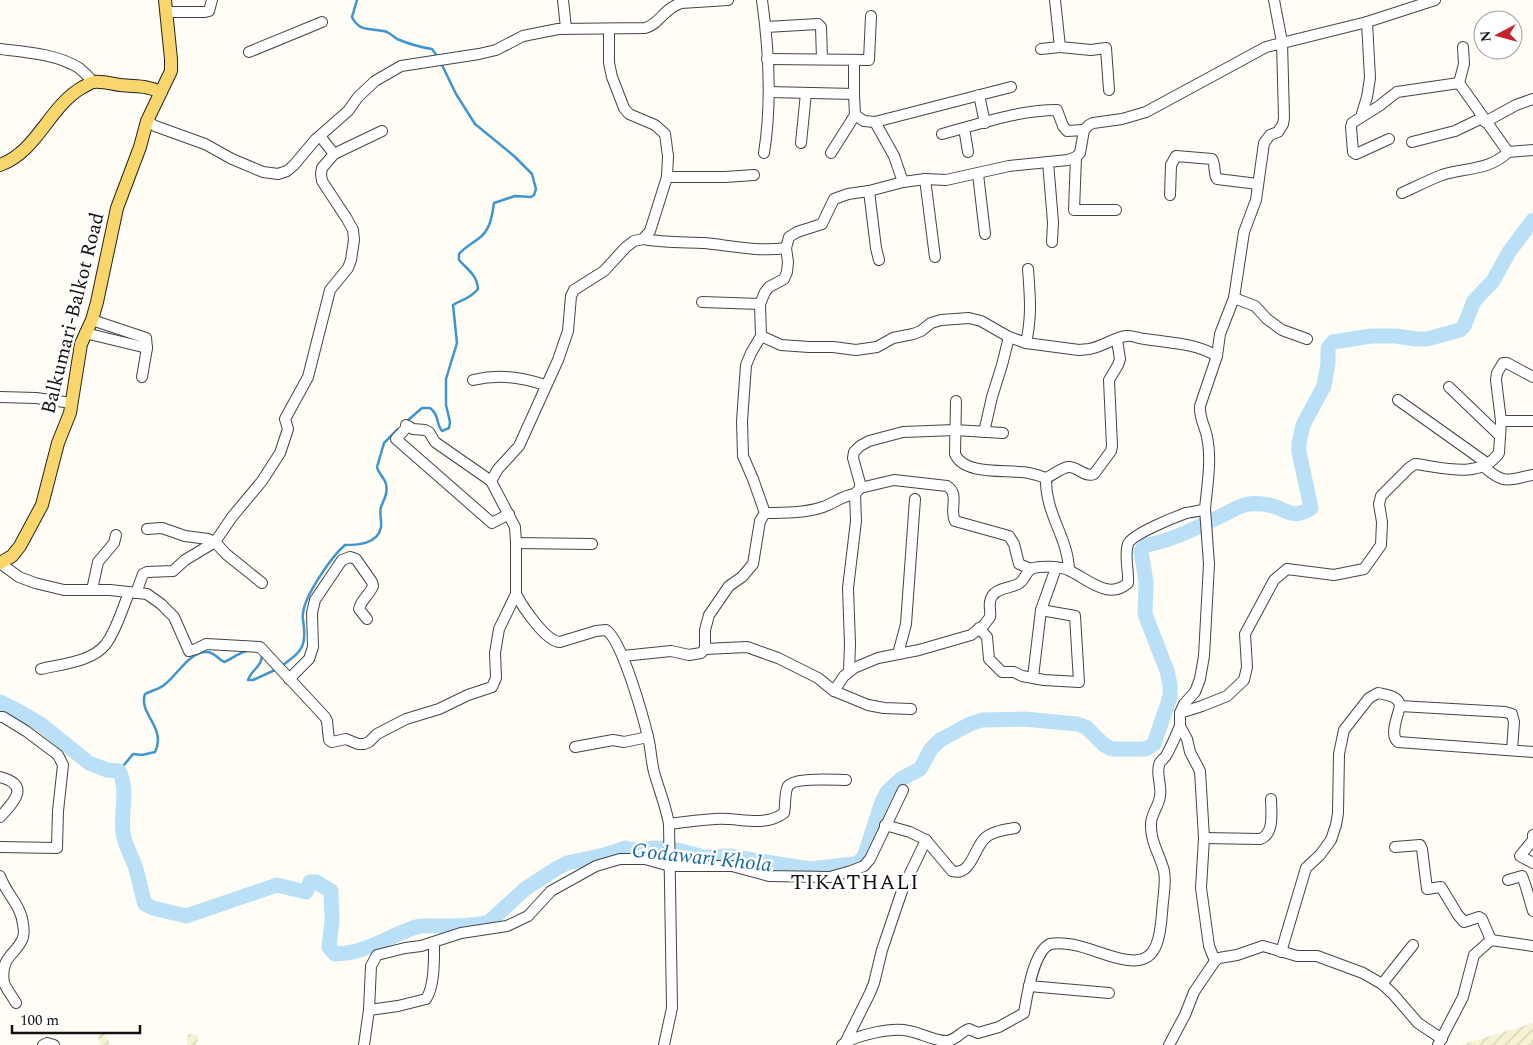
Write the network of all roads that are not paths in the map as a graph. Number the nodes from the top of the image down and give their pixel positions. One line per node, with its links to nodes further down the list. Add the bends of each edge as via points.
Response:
1 (212, 0): 8 (street, via 205,12)
2 (563, 0): 13 (street)
3 (728, 0): 14 (street, via 681,3 668,9 652,26)
4 (762, 0): 12 (street)
5 (1055, 0): 16 (street)
6 (1274, 0): 15 (street)
7 (1435, 0): 11 (street)
8 (166, 6): 28 (main road, Balkumari-Balkot Road, via 171,72)
9 (871, 16): 23 (street, via 869,60)
10 (322, 22): 20 (street)
11 (1367, 22): 15 (street); 35 (street, via 1370,78)
12 (766, 27): 21 (street); 22 (street, via 818,24 821,27)
13 (566, 28): 14 (street); 44 (street, via 523,36 496,50 479,54 401,66 375,80)
14 (609, 30): 59 (street, via 609,63 624,108 665,134)
15 (1282, 42): 41 (street, via 1257,51 1146,112 1093,123); 62 (street, via 1283,124 1264,143)
16 (1060, 47): 19 (street); 27 (street, via 1106,48)
17 (1463, 47): 25 (street, via 1464,64)
18 (0, 49): 24 (street, via 54,58 80,69)
19 (1040, 49)
20 (249, 52)
21 (767, 59): 22 (street); 29 (street)
22 (822, 59): 23 (street)
23 (854, 60): 31 (street)
24 (93, 82): 28 (main road, via 140,85); 56 (main road, via 62,104 27,148)
25 (1459, 83): 35 (street, via 1397,92); 36 (street)
26 (1012, 87): 32 (street)
27 (1109, 90)
28 (161, 92): 37 (main road, Balkumari-Balkot Road)
29 (769, 92): 30 (street); 51 (street)
30 (806, 93): 31 (street); 47 (street)
31 (854, 94): 34 (street)
32 (979, 95): 38 (street); 39 (street)
33 (1533, 99): 36 (street)
34 (855, 115): 38 (street, via 864,121); 53 (street)
35 (1361, 117): 45 (street, via 1351,127 1353,152 1360,154)
36 (1484, 120): 46 (street); 50 (street)
37 (147, 121): 44 (street, via 270,174 287,171 294,166); 77 (main road, Balkumari-Balkot Road, via 117,208)
38 (875, 122): 61 (street, via 894,156)
39 (985, 123): 40 (street); 41 (street, via 1024,112 1057,110 1067,131)
40 (964, 128): 43 (street); 49 (street)
41 (1084, 130): 54 (street, via 1082,147)
42 (382, 131): 52 (street)
43 (942, 134)
44 (320, 136): 52 (street)
45 (1389, 140)
46 (1412, 142)
47 (801, 143)
48 (1533, 150): 50 (street)
49 (968, 152)
50 (1508, 152): 64 (street, via 1489,165 1439,176)
51 (764, 153)
52 (334, 154): 112 (street, via 322,168 322,181 352,230 351,260 330,290 308,377 284,419 288,429 280,453)
53 (831, 154)
54 (1076, 157): 55 (street); 66 (street, via 1074,210)
55 (1048, 162): 57 (street, via 1009,166); 69 (street)
56 (0, 165)
57 (978, 174): 60 (street, via 946,180); 67 (street)
58 (754, 175): 59 (street)
59 (666, 177): 68 (street, via 650,231)
60 (925, 179): 61 (street); 71 (street)
61 (903, 182): 63 (street)
62 (1258, 184): 65 (street, via 1217,179 1212,159 1176,156 1171,165); 74 (street, via 1254,208 1243,238)
63 (869, 192): 70 (street, via 834,199 822,224 791,236); 72 (street)
64 (1402, 192)
65 (1170, 195)
66 (1116, 210)
67 (985, 234)
68 (643, 239): 70 (street, via 758,250); 89 (street, via 634,241 604,271 574,290 568,331)
69 (1052, 242)
70 (786, 248): 76 (street, via 788,272 784,279 769,287)
71 (934, 257)
72 (879, 260)
73 (1028, 269): 83 (street, via 1031,305)
74 (1234, 298): 81 (street, via 1255,306 1282,330); 85 (street, via 1220,334)
75 (702, 302): 76 (street)
76 (760, 304): 79 (street)
77 (92, 320): 78 (main road, Balkumari-Balkot Road); 84 (street, via 142,335 146,338)
78 (85, 333): 84 (street); 94 (main road, Balkumari-Balkot Road)
79 (761, 336): 80 (street, via 781,345 856,350 877,347 893,338 914,334 941,320 969,318); 108 (street, via 746,365 742,445 744,462)
80 (1009, 337): 83 (street); 98 (street)
81 (1307, 338)
82 (1117, 340): 83 (street, via 1097,348 1079,350); 85 (street, via 1132,336 1192,345); 103 (street, via 1120,358 1109,380 1111,451 1094,474 1086,475 1070,467)
83 (1026, 342)
84 (147, 348): 86 (street)
85 (1217, 356): 107 (street, via 1199,413 1208,450)
86 (142, 377)
87 (1533, 377): 95 (street, via 1503,363 1496,380)
88 (473, 380): 89 (street, via 518,377)
89 (546, 385): 104 (street, via 519,446 498,468)
90 (1449, 387): 100 (street)
91 (0, 397): 94 (street)
92 (1398, 400): 101 (street)
93 (956, 401): 97 (street)
94 (72, 403): 115 (main road, Balkumari-Balkot Road, via 42,505 20,546)
95 (1501, 421): 96 (street); 100 (street)
96 (1533, 421)
97 (955, 430): 98 (street); 103 (street, via 955,454 962,464); 105 (street, via 902,432 865,443 854,452 853,458 860,483)
98 (984, 432): 99 (street)
99 (1003, 433)
100 (1500, 436): 101 (street, via 1499,453)
101 (1486, 466): 102 (street, via 1498,479); 136 (street, via 1466,470 1415,464 1409,468 1381,496 1382,545 1364,569 1334,575 1287,569 1274,580 1245,634 1247,667 1244,680 1228,696)
102 (1533, 475)
103 (1046, 478): 118 (street, via 1048,505 1067,554)
104 (491, 481): 109 (street); 109 (street, via 435,442 425,430 407,426 396,439 492,522)
105 (857, 491): 108 (street, via 823,507); 117 (street, via 894,480 947,486 954,493 952,513 955,521 1009,536 1019,564); 130 (street, via 848,588)
106 (915, 499): 127 (street, via 907,617)
107 (1205, 510): 118 (street, via 1185,514 1131,540 1127,554 1128,583 1123,588 1105,590); 136 (street, via 1209,564 1204,656 1195,692)
108 (764, 513): 126 (street, via 753,564 729,586 709,615)
109 (509, 514): 113 (street, via 515,527)
110 (148, 529): 112 (street, via 162,528)
111 (116, 535): 120 (street, via 114,543 98,562)
112 (215, 542): 119 (street); 121 (street, via 184,560 173,571 143,574)
113 (516, 543): 114 (street); 122 (street)
114 (592, 544)
115 (0, 563): 120 (street, via 19,577 35,583 64,590)
116 (1056, 568): 117 (street); 118 (street); 123 (street)
117 (1031, 569): 125 (street, via 1024,580 997,591 990,602 990,617)
118 (1069, 570)
119 (262, 583)
120 (92, 590): 121 (street)
121 (132, 593): 129 (street, via 112,634 96,653); 131 (street, via 147,594 174,617 189,651 206,644 256,646 264,650)
122 (516, 594): 128 (street, via 544,632 555,641 606,630); 131 (street, via 499,629 495,653 496,678 492,687 406,719 364,744 349,739 329,740 325,717)
123 (1041, 610): 132 (street); 132 (street, via 1075,616 1080,680 1076,683)
124 (367, 619): 131 (street, via 359,609 371,591 372,582 356,559 342,560 315,600 313,647 309,659)
125 (980, 628): 127 (street, via 971,635); 132 (street, via 987,637 989,659 1002,672)
126 (705, 649): 128 (street, via 689,655 671,651); 133 (street, via 747,647 760,651 818,678)
127 (898, 654): 130 (street, via 878,658)
128 (623, 656): 139 (street)
129 (41, 669)
130 (849, 671): 133 (street)
131 (287, 676)
132 (1033, 677)
133 (834, 691): 135 (street, via 868,705)
134 (1400, 706): 141 (street, via 1512,714); 141 (street, via 1393,735 1398,742); 167 (street, via 1398,699 1375,694 1368,698 1344,730 1339,754 1336,825 1331,840 1306,868)
135 (912, 709)
136 (1180, 713): 138 (street)
137 (0, 717): 154 (street, via 33,736 58,756 63,765 57,848)
138 (1180, 726): 152 (street, via 1200,771); 170 (street, via 1159,764 1160,796 1151,822 1153,843 1165,881 1162,924 1153,952 1134,960 1073,944 1050,944 1042,951)
139 (648, 737): 140 (street); 149 (street)
140 (575, 747)
141 (1512, 750): 142 (street)
142 (1533, 752)
143 (0, 777): 147 (street, via 17,785 18,791 15,802)
144 (846, 780): 149 (street, via 792,782 788,786 784,813 776,819 764,822 717,819)
145 (903, 790): 148 (street)
146 (1271, 798): 152 (street, via 1270,828 1265,837)
147 (0, 817)
148 (885, 825): 153 (street); 156 (street, via 864,866 830,877 769,876 732,866)
149 (669, 827): 156 (street)
150 (1015, 828): 153 (street, via 994,832 985,838 969,866 956,873)
151 (1533, 835): 157 (street, via 1520,856)
152 (1204, 838): 168 (street, via 1202,904 1209,946)
153 (926, 840): 175 (street, via 903,888 870,993)
154 (0, 847)
155 (1395, 847): 163 (street, via 1420,845 1428,889 1442,888 1466,922 1479,917 1482,919)
156 (670, 863): 164 (street, via 620,859 596,866 551,891 528,916 507,926 461,933); 179 (street, via 672,1008)
157 (1533, 863)
158 (1533, 868): 160 (street)
159 (0, 876): 172 (street, via 21,913 23,924 23,938 8,954 2,970 3,982)
160 (1522, 876): 161 (street); 162 (street)
161 (1508, 880)
162 (1533, 911)
163 (1491, 940): 166 (street); 174 (street, via 1474,955 1464,997)
164 (434, 942): 173 (street, via 376,955 371,966); 173 (street, via 430,994 426,999)
165 (1412, 945): 169 (street)
166 (1533, 946)
167 (1281, 952): 168 (street, via 1263,946); 169 (street, via 1317,956 1364,973)
168 (1215, 961): 180 (street, via 1194,992 1186,1015)
169 (1382, 984): 174 (street)
170 (1029, 986): 171 (street); 175 (street, via 1024,1013 984,1033 969,1029 947,1041 895,1029 853,1038)
171 (1109, 993)
172 (16, 1003)
173 (369, 1010): 178 (street)
174 (1440, 1042)
175 (843, 1044)
176 (43, 1045): 177 (street)
177 (54, 1045)
178 (364, 1045)
179 (664, 1045)
180 (1169, 1045)

